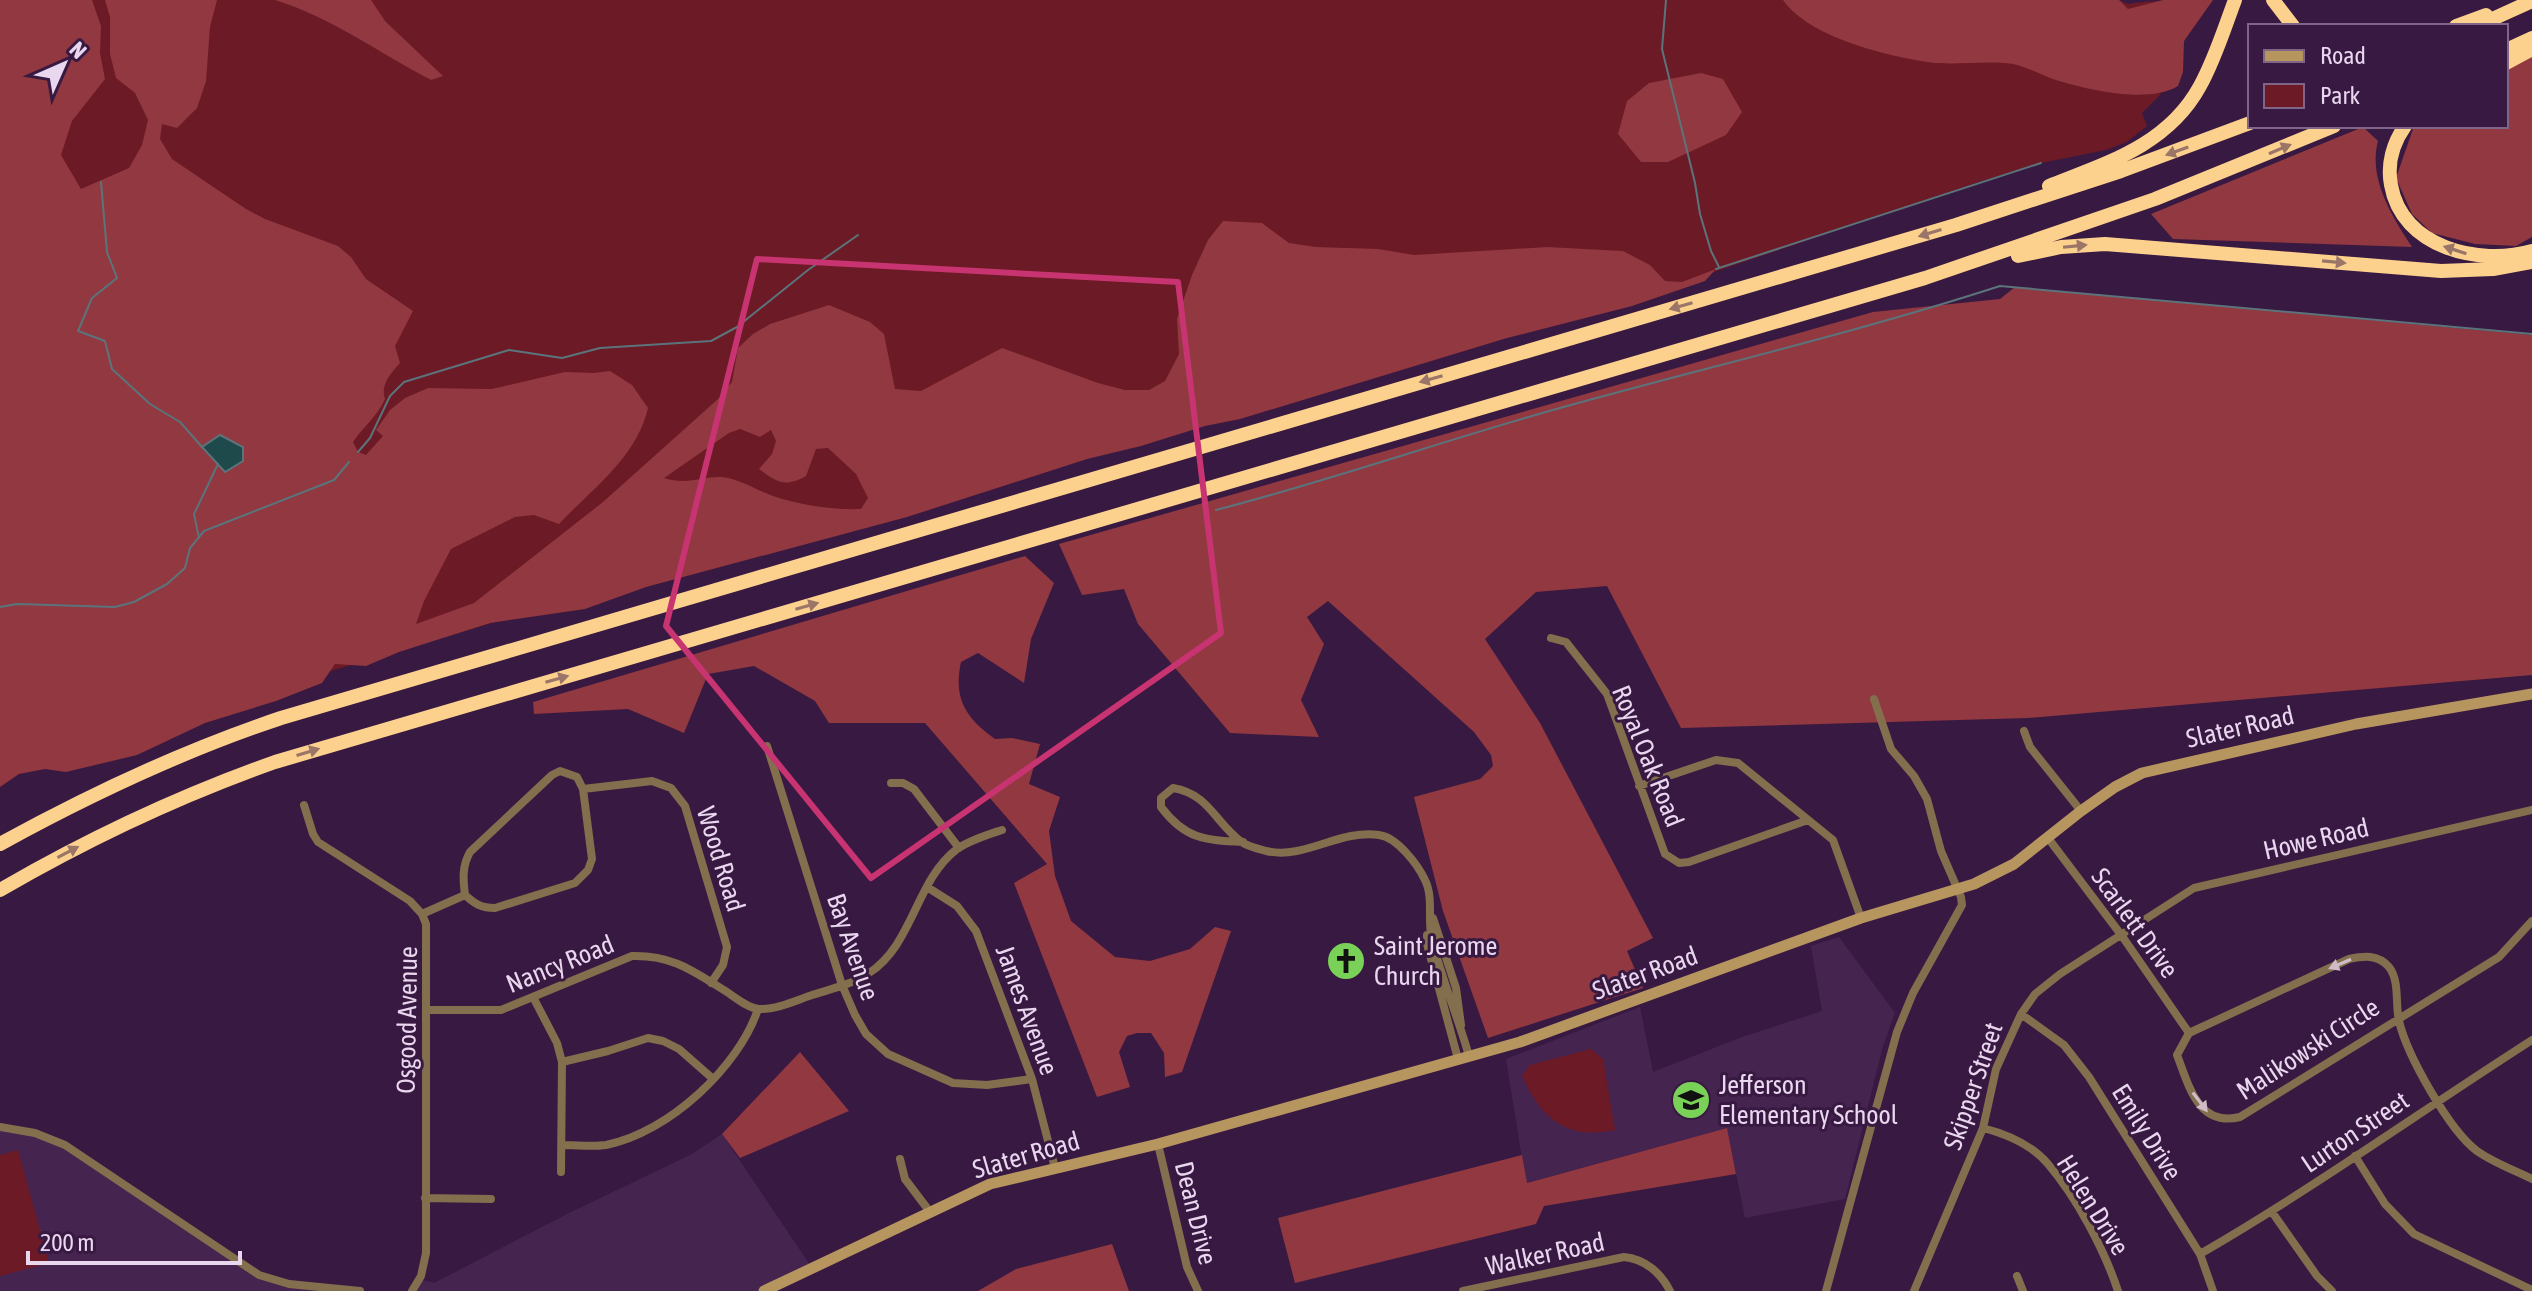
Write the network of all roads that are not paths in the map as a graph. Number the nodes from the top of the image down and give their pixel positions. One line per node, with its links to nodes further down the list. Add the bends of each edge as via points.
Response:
1 (2235, 0): 15 (highway, via 2200,87 2162,133 2132,152)
2 (2273, 0): 5 (highway)
3 (2532, 1): 4 (highway)
4 (2510, 11): 6 (highway); 7 (highway)
5 (2291, 24)
6 (2461, 24)
7 (2481, 24)
8 (2532, 38): 9 (highway)
9 (2508, 49)
10 (2532, 49): 11 (highway)
11 (2508, 62)
12 (2248, 124): 15 (highway, one-way to 15)
13 (2329, 128): 18 (highway, one-way to 13, via 2155,199)
14 (2404, 128): 16 (highway, one-way to 14, via 2468,254 2415,230 2401,212 2390,180 2393,152)
15 (1988, 215): 34 (highway, one-way to 34, via 312,708 149,768)
16 (2532, 251)
17 (2532, 262): 18 (highway, one-way to 17, via 2105,244 2441,271)
18 (1971, 264): 38 (highway, one-way to 18, via 150,811 291,757)
19 (1551, 638): 25 (street, Royal Oak Road, via 1566,642 1607,694)
20 (2532, 694): 29 (main road, Slater Road, via 2356,724 2142,773)
21 (1874, 699): 37 (street, via 1891,749 1927,799)
22 (2024, 731): 29 (street, via 2030,747)
23 (767, 746): 46 (street, Bay Avenue)
24 (891, 783): 35 (street, via 914,789)
25 (1639, 786): 30 (street, via 1716,760 1738,763); 30 (street, Royal Oak Road, via 1665,854 1679,863)
26 (583, 789): 39 (street, via 571,773 552,775 470,852); 39 (street, via 592,859 575,883 495,908 483,908); 45 (street, Wood Road, via 652,781 671,788 685,806 727,947)
27 (304, 805): 41 (street, Osgood Avenue, via 318,842)
28 (2532, 810): 44 (street, Howe Road, via 2194,888)
29 (2081, 811): 32 (main road, Slater Road)
30 (1808, 820): 42 (street, via 1833,840)
31 (1002, 830): 35 (street)
32 (2048, 838): 37 (main road, Slater Road, via 1995,876); 44 (street, Scarlett Drive)
33 (1243, 842): 33 (street, via 1190,791 1173,788 1161,798 1161,807 1183,831); 40 (street, via 1293,853 1340,837 1382,834 1411,856 1427,883)
34 (0, 844)
35 (959, 848): 36 (street)
36 (927, 887): 46 (street, via 883,961); 57 (street, James Avenue, via 957,906 976,931)
37 (1958, 889): 42 (main road, Slater Road); 81 (street, via 1959,914 1897,1032)
38 (0, 890)
39 (465, 895): 41 (street)
40 (1430, 910): 54 (street, via 1431,936 1461,1028); 54 (street, via 1427,944)
41 (422, 914): 49 (street, Osgood Avenue, via 428,934)
42 (1861, 918): 54 (main road, Slater Road)
43 (2532, 921): 51 (street, via 2499,957)
44 (2122, 936): 50 (street, Skipper Street, via 2060,974); 52 (street, Scarlett Drive)
45 (711, 983): 47 (street, Nancy Road, via 668,959 632,956); 48 (street, Nancy Road)
46 (842, 985): 48 (street); 57 (street, Bay Avenue, via 866,1034 888,1054 953,1083)
47 (533, 997): 49 (street, Nancy Road, via 501,1010); 55 (street)
48 (758, 1009): 56 (street, via 742,1046)
49 (427, 1010): 68 (street, Osgood Avenue)
50 (2021, 1014): 60 (street, Skipper Street, via 1996,1069); 72 (street, Emily Drive, via 2064,1045 2089,1077)
51 (2398, 1019): 52 (street, Malikowski Circle, one-way to 52, via 2389,967 2364,956); 52 (street, Malikowski Circle, one-way to 51, via 2177,1055 2189,1087 2212,1116 2226,1120 2240,1117); 58 (street, via 2408,1051)
52 (2189, 1033)
53 (2532, 1040): 58 (street, Lurton Street)
54 (1464, 1058): 61 (main road, Slater Road)
55 (562, 1062): 56 (street, via 648,1038 679,1049); 62 (street)
56 (712, 1078): 62 (street, via 676,1115 633,1137 604,1145)
57 (1032, 1079): 65 (street, James Avenue)
58 (2437, 1100): 63 (street, Lurton Street); 67 (street, via 2476,1150)
59 (0, 1127): 75 (street, via 65,1145 259,1275)
60 (1983, 1128): 82 (street, Skipper Street); 84 (street, Helen Drive, via 2007,1134 2047,1162 2083,1217)
61 (1158, 1144): 65 (main road, Slater Road); 78 (street, Dean Drive, via 1187,1267)
62 (563, 1145): 66 (street)
63 (2355, 1156): 71 (street, Lurton Street); 74 (street, via 2385,1204 2414,1234)
64 (900, 1159): 70 (street, via 905,1179)
65 (1055, 1168): 70 (main road, Slater Road, via 990,1184)
66 (561, 1172)
67 (2532, 1179)
68 (425, 1198): 69 (street); 76 (street, Osgood Avenue, via 425,1259)
69 (491, 1199)
70 (930, 1212): 77 (main road, Slater Road)
71 (2272, 1212): 72 (street, Lurton Street); 86 (street)
72 (2200, 1254): 85 (street, Emily Drive)
73 (2017, 1276): 83 (street)
74 (2532, 1290)
75 (360, 1291)
76 (412, 1291)
77 (764, 1291)
78 (1198, 1291)
79 (1463, 1291): 80 (street, Walker Road, via 1624,1257 1654,1269)
80 (1670, 1291)
81 (1826, 1291)
82 (1914, 1291)
83 (2023, 1291)
84 (2118, 1291)
85 (2213, 1291)
86 (2332, 1291)

